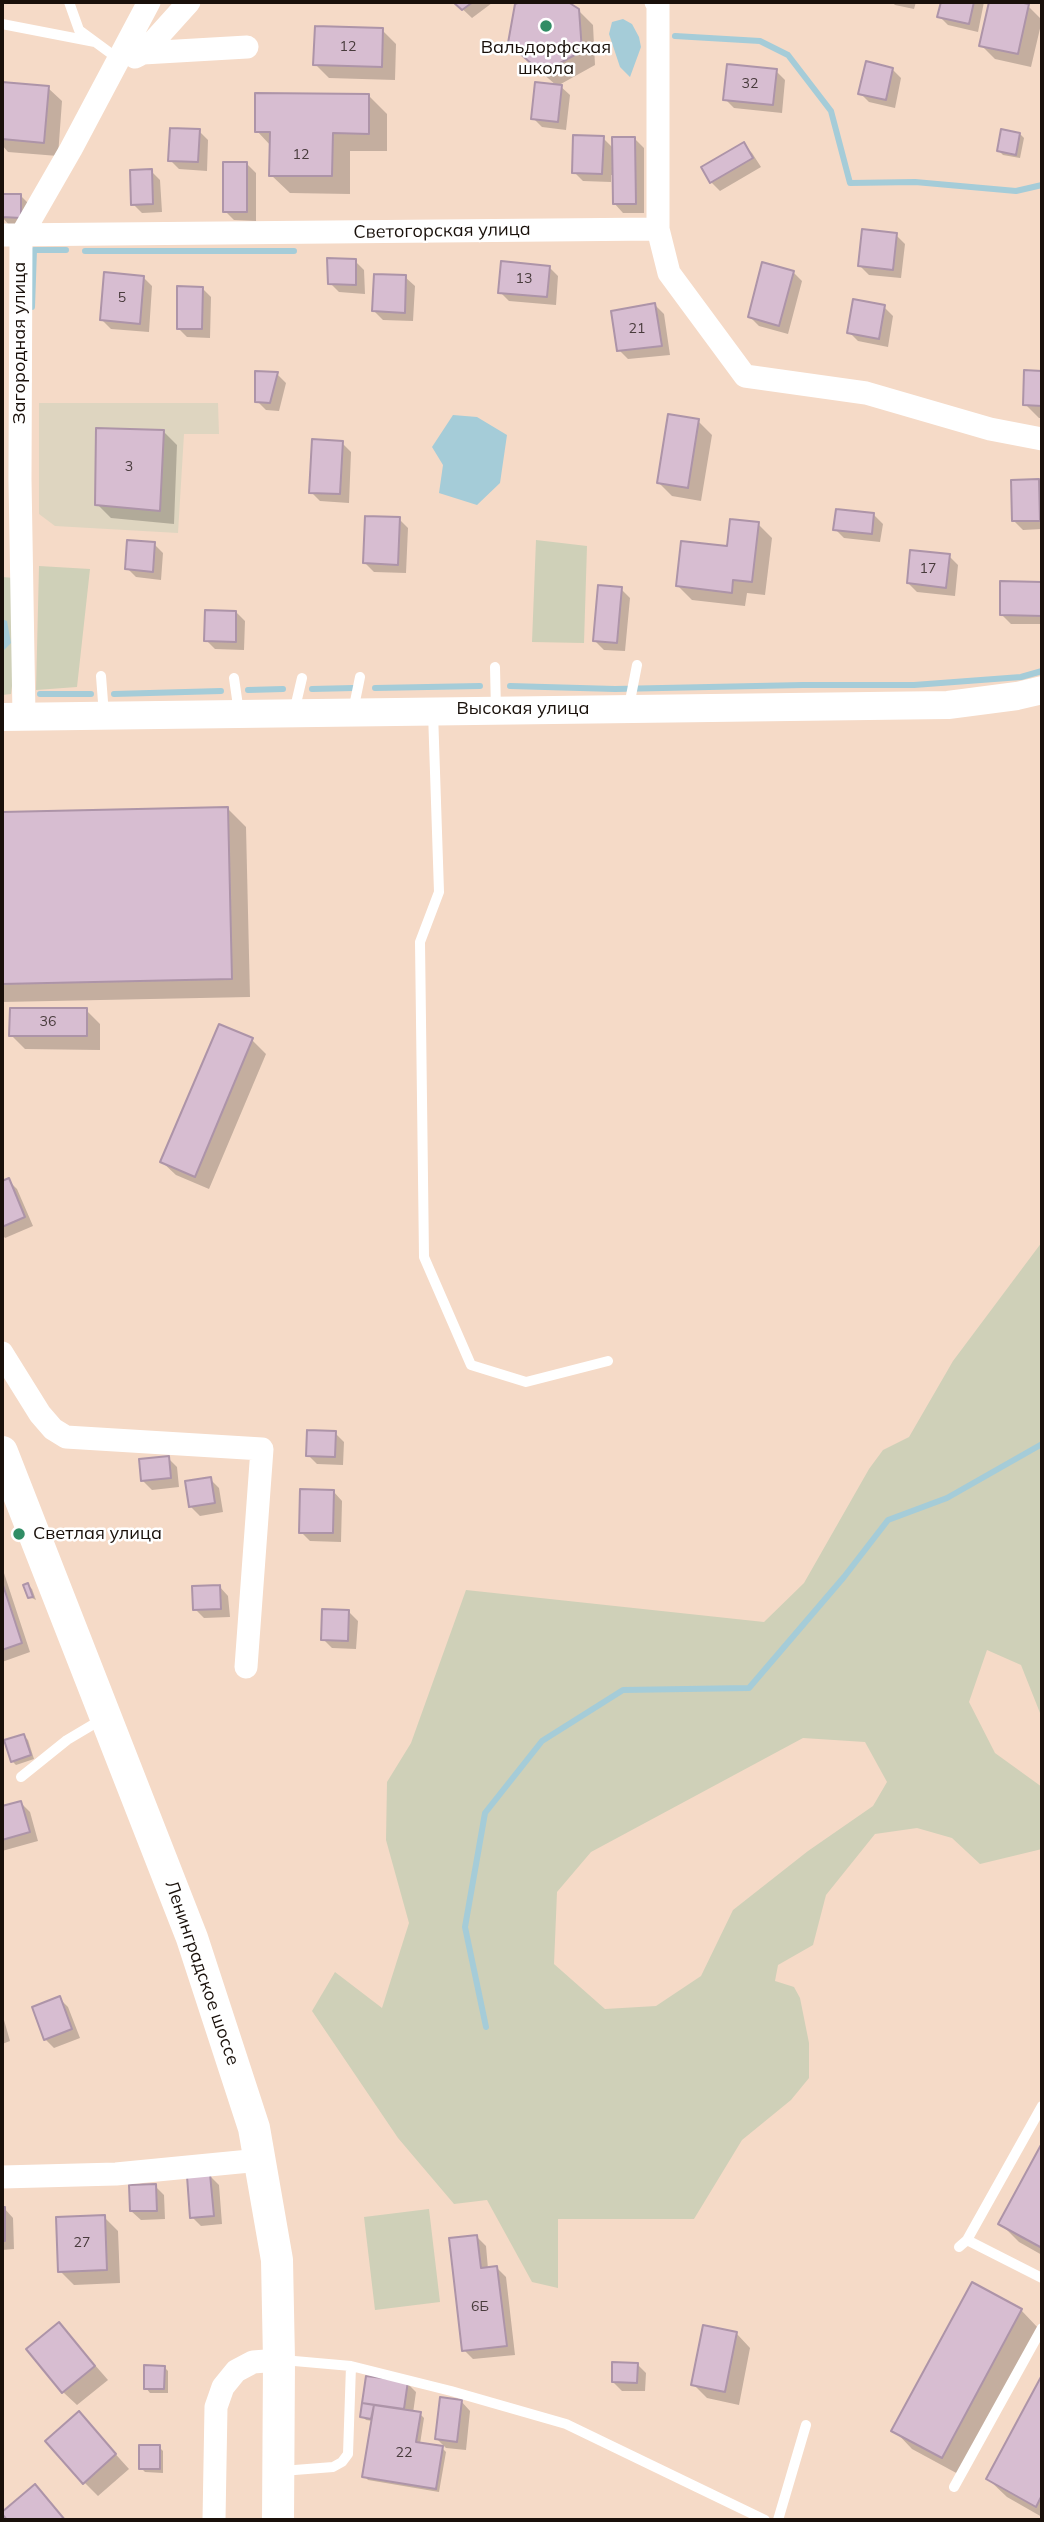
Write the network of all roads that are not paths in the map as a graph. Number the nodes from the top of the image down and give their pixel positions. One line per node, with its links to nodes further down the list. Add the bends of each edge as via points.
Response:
1 (69, 2): 6 (lane, via 79,30)
2 (149, 2): 9 (street, Загородная улица)
3 (189, 2): 8 (street)
4 (657, 3): 10 (street)
5 (2, 24): 6 (lane)
6 (95, 42): 9 (lane)
7 (247, 47): 8 (street)
8 (142, 53): 9 (street)
9 (115, 63): 11 (street, Загородная улица, via 71,149)
10 (658, 229): 11 (street, Светогорская улица); 12 (street, via 669,273 745,376 866,393)
11 (11, 235): 27 (street, Загородная улица, via 20,479)
12 (1042, 439)
13 (637, 664): 20 (lane)
14 (495, 667): 22 (lane)
15 (101, 676): 26 (lane)
16 (360, 677): 23 (lane)
17 (234, 678): 25 (lane)
18 (302, 678): 24 (lane)
19 (1042, 690): 20 (street, Высокая улица, via 948,705)
20 (630, 704): 22 (street, Высокая улица)
21 (433, 710): 22 (street, Высокая улица); 23 (street, Высокая улица); 29 (lane, via 439,892 420,942 424,1257 471,1365 526,1382)
22 (496, 710)
23 (353, 711): 24 (street, Высокая улица)
24 (294, 712): 25 (street, Высокая улица)
25 (239, 713): 26 (street, Высокая улица)
26 (104, 715): 27 (street, Высокая улица)
27 (13, 716)
28 (2, 1353): 31 (street, via 40,1414 66,1437 262,1450)
29 (608, 1361)
30 (5, 1473): 32 (main road, Ленинградское шоссе)
31 (246, 1667)
32 (106, 1717): 33 (lane, via 67,1740); 35 (main road, Ленинградское шоссе, via 232,2054)
33 (21, 1777)
34 (1042, 2106): 37 (lane, via 963,2244)
35 (260, 2160): 36 (street, via 116,2174); 39 (main road, Ленинградское шоссе, via 277,2260)
36 (2, 2177)
37 (1042, 2278)
38 (1042, 2328): 43 (lane)
39 (279, 2360): 40 (lane); 42 (main road, Ленинградское шоссе); 44 (street, via 253,2362 236,2371 223,2387 216,2407)
40 (351, 2366): 42 (lane, via 348,2454 333,2467); 46 (lane, via 565,2424)
41 (806, 2426): 47 (lane)
42 (279, 2472): 45 (main road, Ленинградское шоссе)
43 (954, 2487)
44 (214, 2520)
45 (278, 2520)
46 (765, 2520)
47 (778, 2520)

